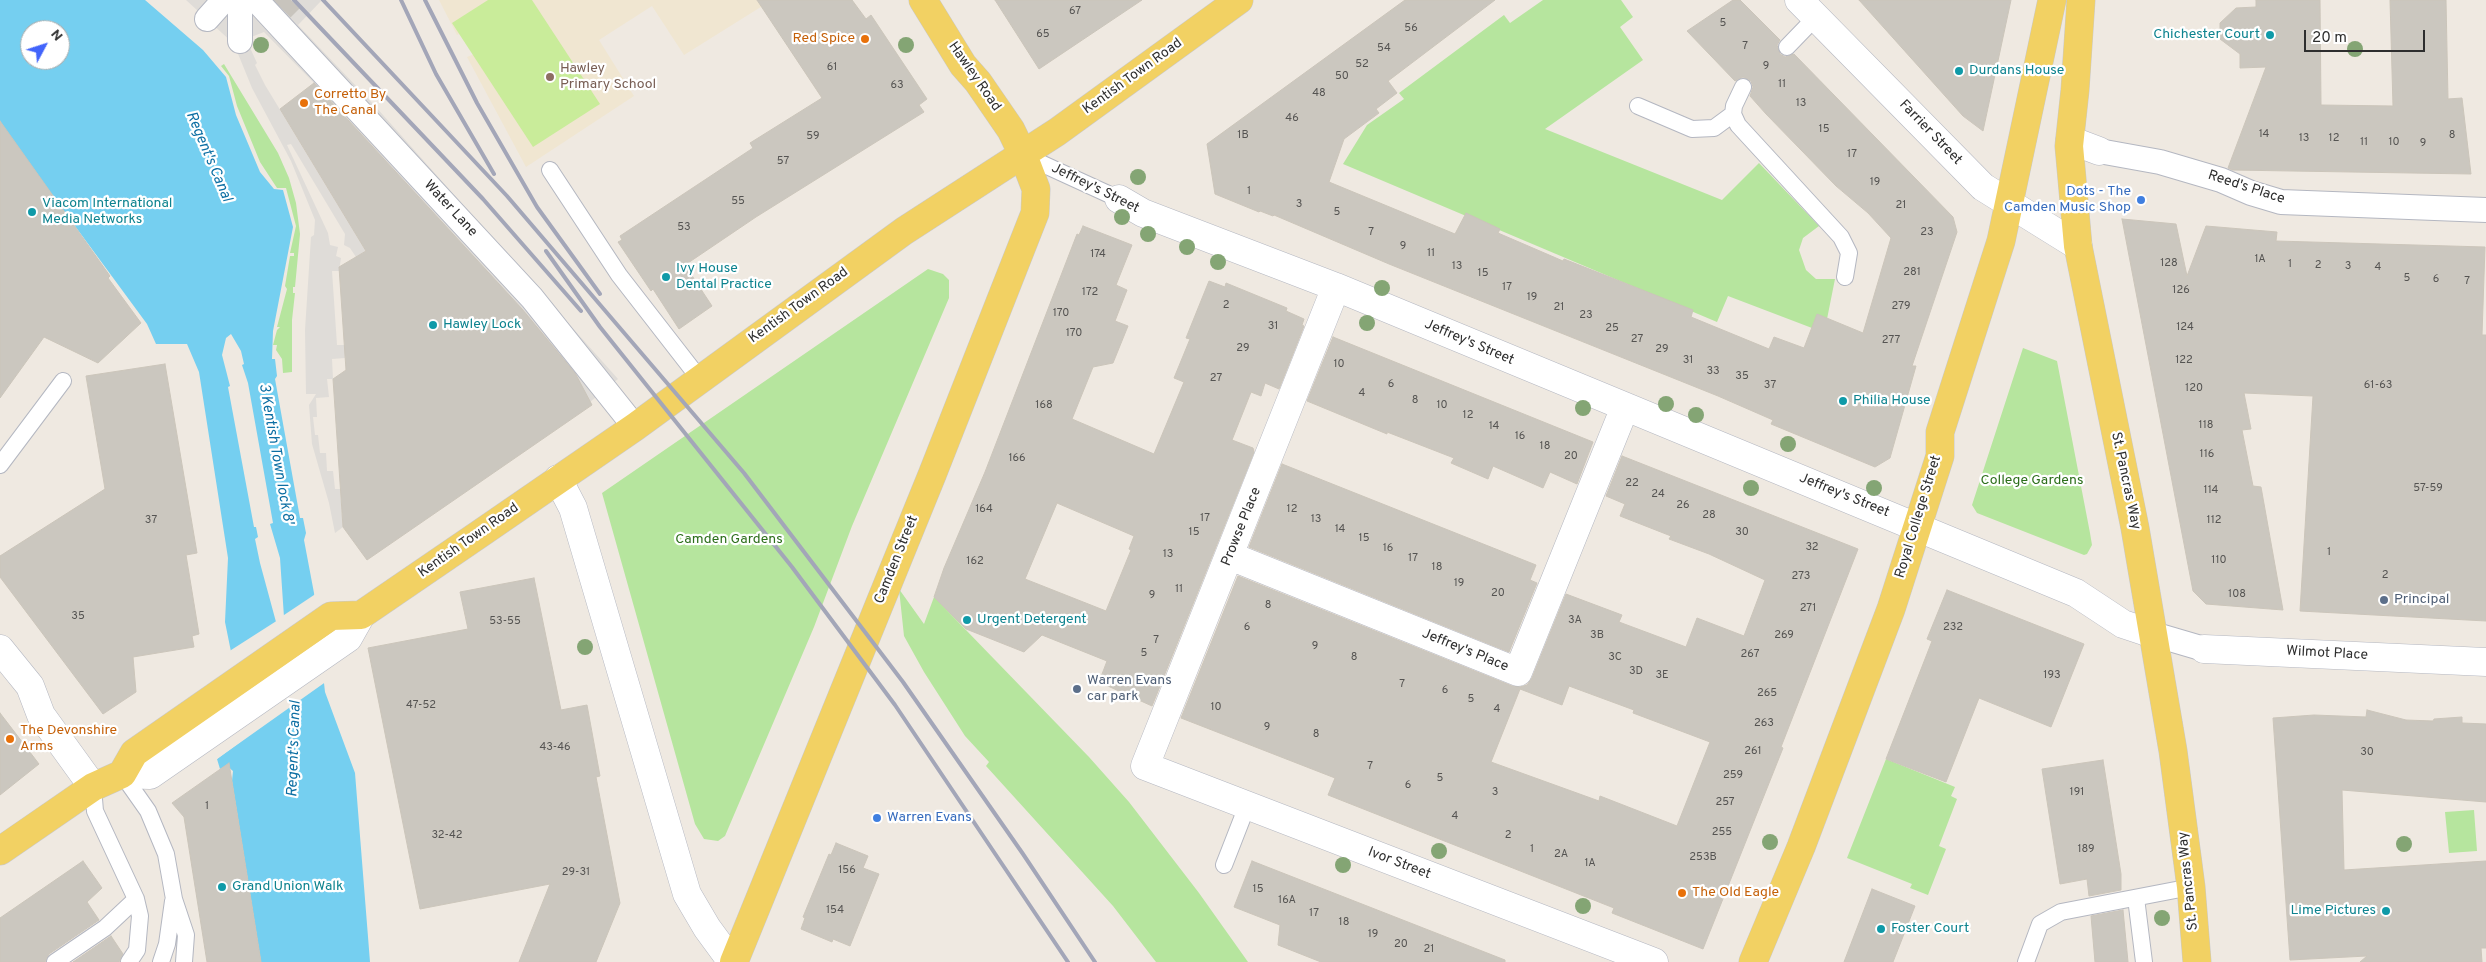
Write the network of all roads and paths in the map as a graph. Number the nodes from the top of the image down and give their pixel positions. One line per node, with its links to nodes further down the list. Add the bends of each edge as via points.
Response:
1 (224, 0): 9 (street)
2 (240, 0): 10 (street)
3 (256, 0): 28 (street, Water Lane, via 278,14 532,298)
4 (923, 0): 17 (main road, Hawley Road, via 963,65 1011,130)
5 (1239, 0): 17 (main road, Kentish Town Road)
6 (2052, 0): 20 (main road, Royal College Street)
7 (2080, 0): 15 (main road, St. Pancras Way)
8 (1807, 9): 11 (lane); 20 (street, Farrier Street, via 1983,188)
9 (207, 19)
10 (240, 41)
11 (1787, 47)
12 (1743, 87): 14 (lane)
13 (1638, 106): 14 (lane, via 1692,129 1714,128)
14 (1733, 114): 23 (lane, via 1738,125 1841,237 1849,253)
15 (2070, 140): 16 (street, Reed's Place); 22 (main road, St. Pancras Way)
16 (2099, 151): 21 (street, Reed's Place, via 2178,167 2281,202)
17 (1023, 154): 19 (lane, Jeffrey's Street); 25 (main road, Kentish Town Road, via 904,231); 52 (main road, Camden Street, via 1036,189 1035,213 932,476)
18 (550, 170): 25 (lane, via 620,275)
19 (1119, 199): 24 (street, Jeffrey's Street, via 1143,213)
20 (2009, 205): 22 (street, Farrier Street); 31 (main road, Royal College Street, via 1993,269 1940,432 1940,456)
21 (2486, 210)
22 (2078, 246): 34 (main road, St. Pancras Way, via 2135,528)
23 (1845, 277)
24 (1336, 287): 27 (street, Jeffrey's Street); 32 (street, Prowse Place)
25 (699, 378): 28 (main road, Kentish Town Road)
26 (63, 381): 29 (lane)
27 (1625, 407): 31 (street, Jeffrey's Street); 32 (street, Jeffrey's Place, via 1518,672)
28 (635, 427): 30 (main road, Kentish Town Road)
29 (0, 466)
30 (558, 479): 33 (main road, Kentish Town Road); 52 (street, via 576,517 687,894 702,921)
31 (1917, 527): 34 (street, Wilmot Place, via 2076,593 2123,624); 54 (main road, Royal College Street, via 1891,609 1811,820)
32 (1230, 556): 38 (street, Prowse Place)
33 (363, 613): 39 (main road, via 331,616 134,754); 39 (street, Kentish Town Road, via 348,638 150,775)
34 (2161, 637): 36 (street, Wilmot Place); 44 (main road, St. Pancras Way)
35 (0, 649): 40 (street, via 30,686 41,715)
36 (2204, 649): 37 (street, Wilmot Place)
37 (2486, 662)
38 (1145, 766): 41 (street, Ivor Street)
39 (122, 774): 40 (main road, Kentish Town Road); 47 (lane, via 156,826 166,854)
40 (92, 787): 42 (main road, Kentish Town Road); 46 (lane, via 95,811)
41 (1247, 806): 43 (lane); 53 (street, Ivor Street)
42 (0, 850)
43 (1224, 865)
44 (2191, 887): 45 (lane); 57 (main road, St. Pancras Way)
45 (2136, 898): 55 (lane, via 2061,912 2040,924); 56 (lane)
46 (136, 899): 48 (lane, via 105,928); 49 (lane, via 140,932 137,950)
47 (174, 899): 50 (lane); 51 (lane, via 186,935)
48 (55, 962)
49 (129, 962)
50 (161, 962)
51 (184, 962)
52 (733, 962)
53 (1654, 962)
54 (1752, 962)
55 (2026, 962)
56 (2144, 962)
57 (2197, 962)

